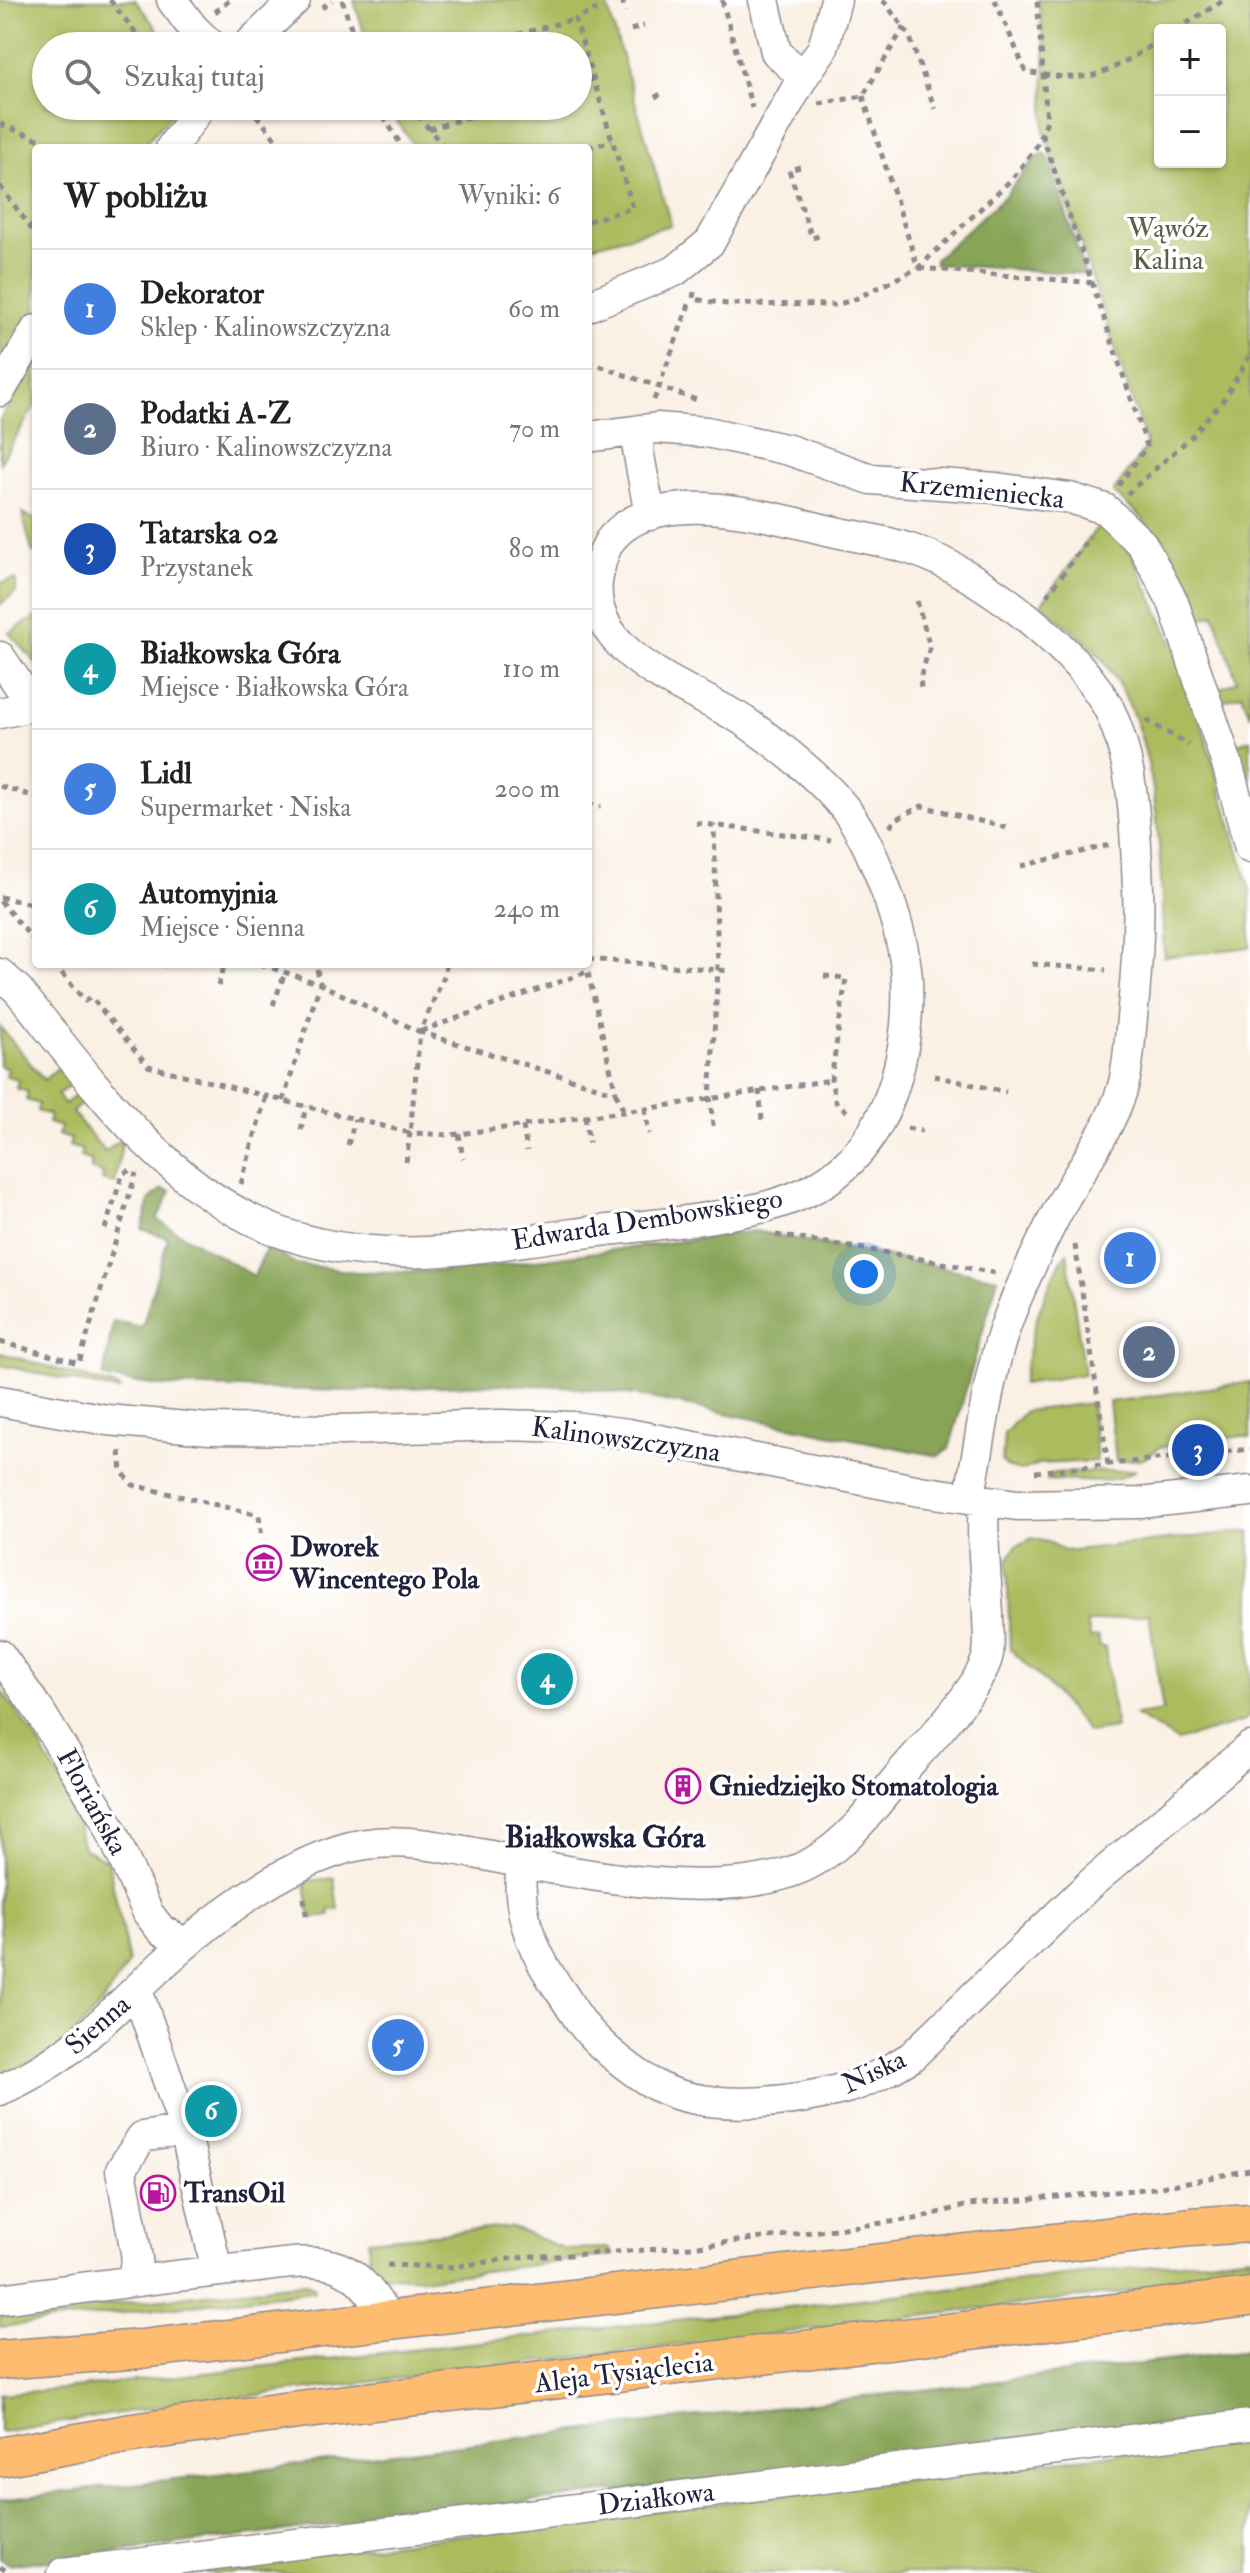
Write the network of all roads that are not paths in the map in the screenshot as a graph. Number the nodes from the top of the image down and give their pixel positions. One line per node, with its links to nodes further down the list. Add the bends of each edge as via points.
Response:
1 (172, 0): 5 (street)
2 (295, 0): 6 (street)
3 (764, 0): 7 (street, via 776,52)
4 (836, 0): 7 (street, via 823,48)
5 (197, 32)
6 (262, 32)
7 (803, 77): 10 (street, via 710,242 675,271)
8 (191, 120): 9 (street)
9 (174, 144)
10 (592, 304)
11 (32, 337): 12 (street)
12 (0, 391)
13 (640, 430): 14 (street, Krzemieniecka); 15 (street, via 638,450); 20 (street, Krzemieniecka, via 707,432 789,450 871,479 996,488 1070,498 1105,509 1142,544 1162,579 1189,646)
14 (592, 436)
15 (650, 515): 21 (street, Edwarda Dembowskiego, via 610,540 595,591 602,617 619,646 643,665 745,722 842,804 868,842 905,960 903,1039 895,1084 878,1124 837,1174 804,1194 761,1208 448,1251 393,1252 321,1244 234,1210 151,1148); 24 (street, Edwarda Dembowskiego, via 670,508 713,509 787,520 909,548 953,565 1068,654 1100,690 1123,745 1132,784 1140,927 1123,1088 1007,1321 988,1397)
16 (0, 657): 17 (street)
17 (32, 703)
18 (32, 706): 19 (street)
19 (0, 713)
20 (1250, 845)
21 (0, 974)
22 (0, 1401): 24 (street, Kalinowszczyzna, via 107,1420 209,1429 573,1427)
23 (1250, 1491): 24 (street, Kalinowszczyzna, via 1110,1504)
24 (977, 1500): 27 (street, via 989,1639 985,1663 970,1689 857,1826 816,1861 738,1882 645,1881)
25 (0, 1655): 28 (street, Floriańska, via 107,1822 148,1913 161,1930)
26 (1250, 1747): 27 (street, Niska, via 1088,1886 911,2057 848,2088 809,2097 736,2103 689,2097 656,2086 630,2066 589,2032 548,1974 522,1914)
27 (522, 1862): 28 (street, via 416,1843 387,1841 344,1848 259,1889)
28 (186, 1944): 29 (street, Sienna)
29 (137, 1990): 30 (street, Sienna, via 73,2049); 31 (street)
30 (0, 2090)
31 (185, 2130): 33 (street); 34 (street, via 142,2137 121,2170 137,2258)
32 (1250, 2220): 39 (main road)
33 (217, 2271): 34 (street); 39 (street, via 295,2264 339,2267 362,2281)
34 (132, 2281): 36 (street)
35 (1250, 2297): 37 (main road, Aleja Tysiąclecia)
36 (0, 2299)
37 (1158, 2308): 38 (main road); 42 (main road, Aleja Tysiąclecia, via 274,2413)
38 (1250, 2308)
39 (390, 2320): 40 (main road)
40 (0, 2360)
41 (1250, 2425): 43 (street, Działkowa)
42 (0, 2457)
43 (63, 2573)

